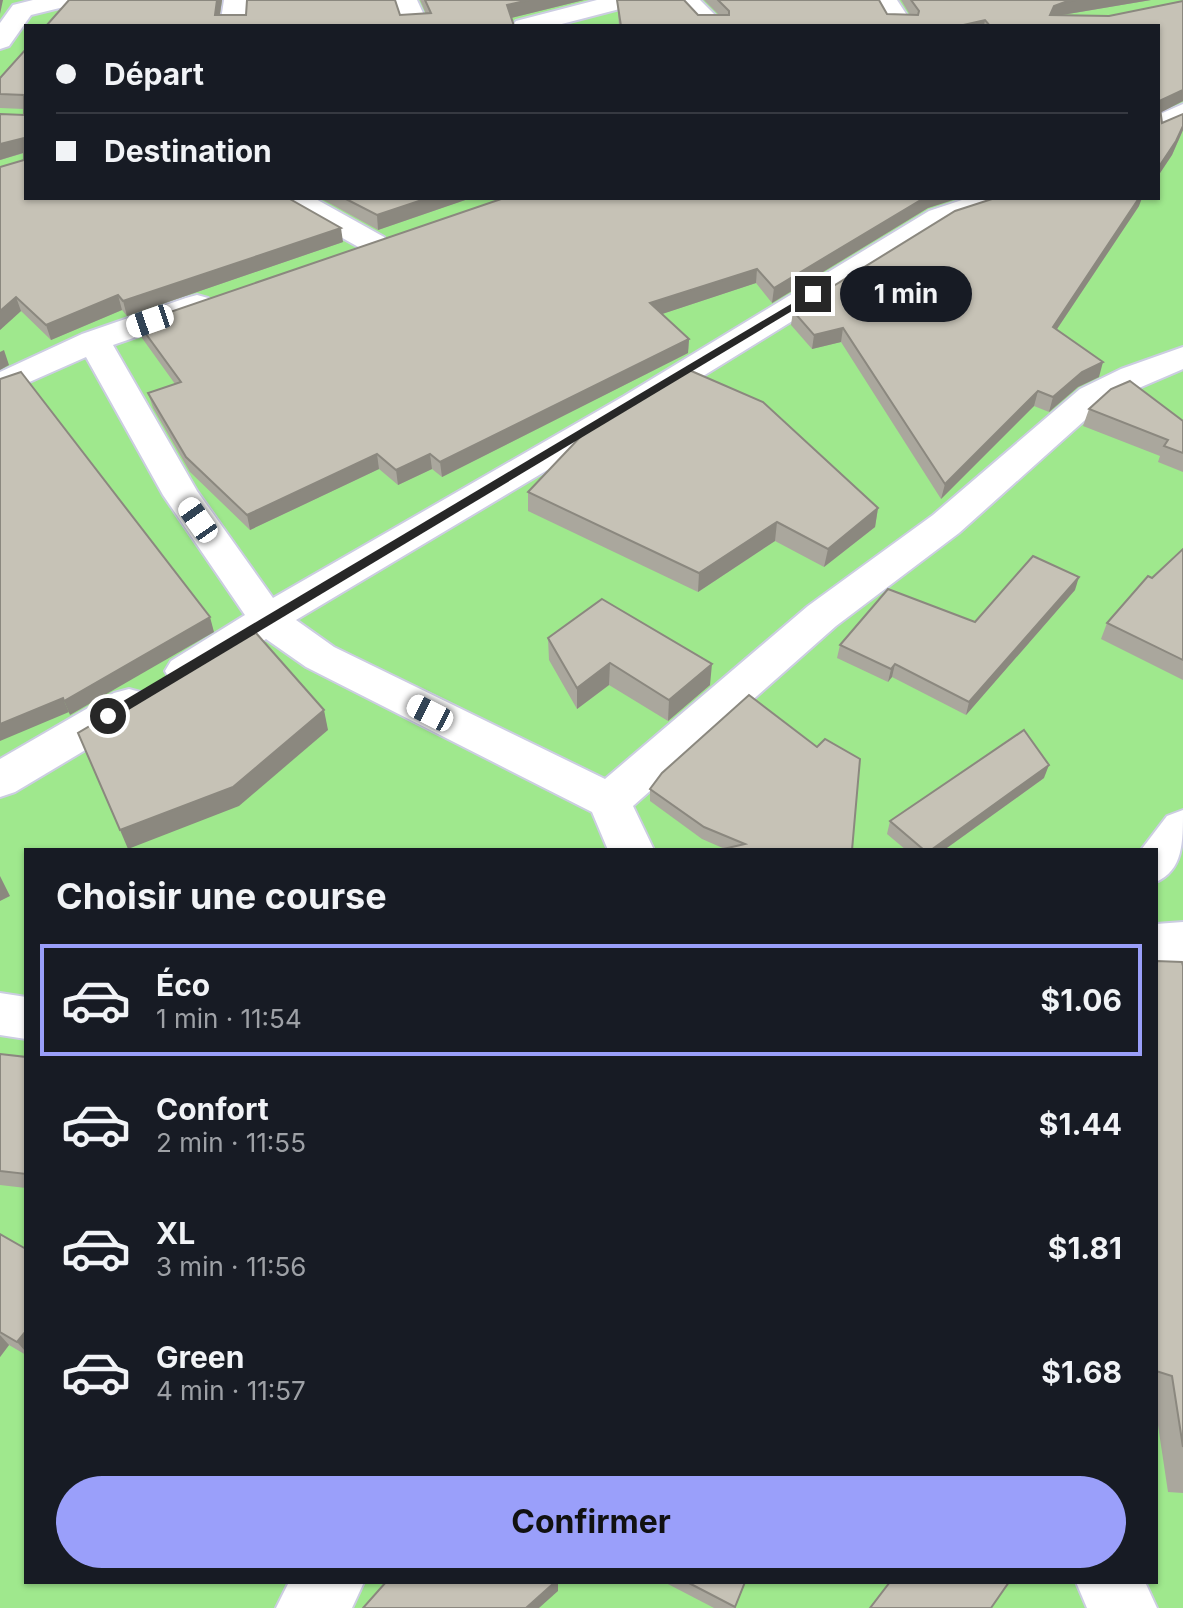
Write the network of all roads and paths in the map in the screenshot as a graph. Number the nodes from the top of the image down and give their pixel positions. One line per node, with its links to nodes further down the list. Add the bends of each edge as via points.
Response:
1 (63, 0): 7 (street)
2 (236, 0): 8 (street)
3 (405, 0): 9 (street)
4 (626, 0): 10 (street)
5 (686, 0): 11 (street)
6 (885, 0): 12 (street)
7 (11, 10): 13 (street)
8 (233, 24)
9 (415, 24)
10 (533, 24)
11 (711, 24)
12 (900, 24)
13 (0, 41)
14 (1183, 112): 15 (street)
15 (1160, 125)
16 (297, 200): 18 (street, via 387,239)
17 (991, 200): 23 (street, via 940,217)
18 (329, 259)
19 (226, 295): 20 (street)
20 (94, 341): 22 (street); 23 (street, via 181,495)
21 (1183, 357): 25 (street, via 1092,396 946,524 822,616)
22 (0, 385)
23 (269, 621): 24 (street); 25 (street, via 320,657)
24 (0, 780)
25 (609, 801): 27 (street)
26 (1183, 828): 28 (street)
27 (630, 848)
28 (1158, 861)
29 (1183, 942): 30 (street)
30 (1158, 944)
31 (0, 1014): 32 (street)
32 (24, 1018)
33 (331, 1584): 35 (street)
34 (1108, 1584): 36 (street)
35 (308, 1608)
36 (1125, 1608)

